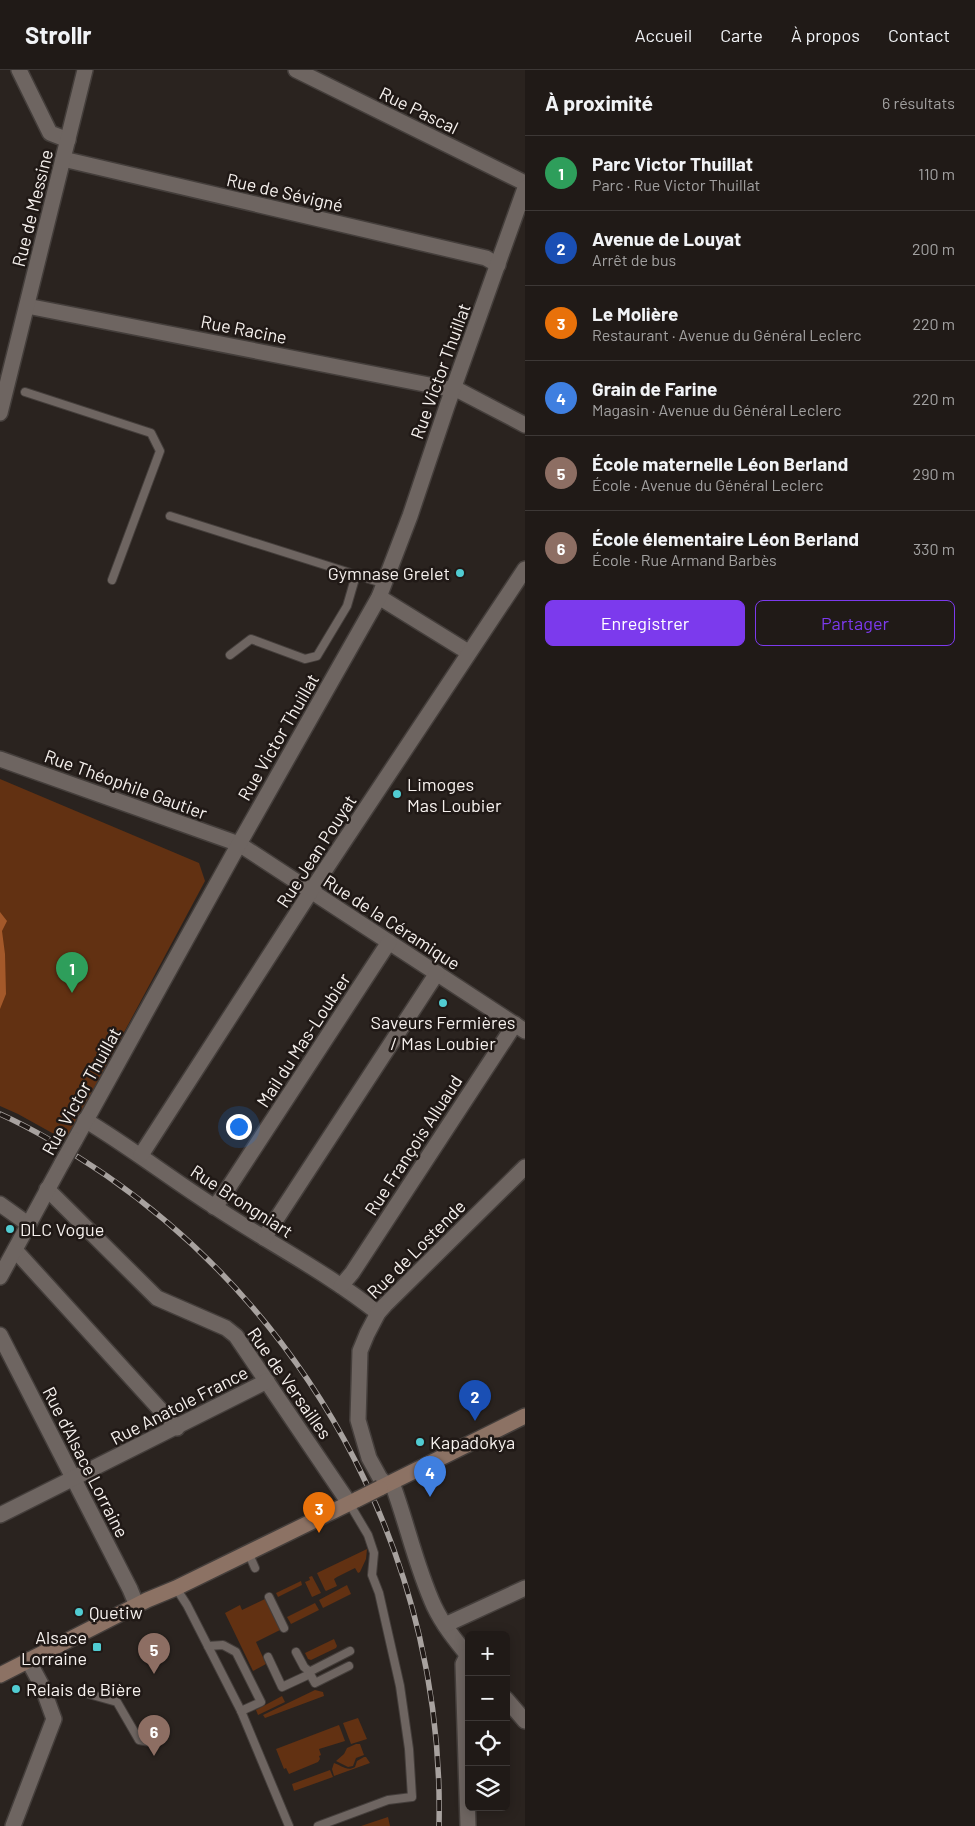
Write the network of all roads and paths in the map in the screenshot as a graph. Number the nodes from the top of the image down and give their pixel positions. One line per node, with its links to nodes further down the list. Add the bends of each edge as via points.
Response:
1 (19, 70): 4 (street, via 50,133)
2 (85, 70): 4 (street, Rue de Messine)
3 (296, 70): 6 (street, Rue Pascal)
4 (68, 140): 5 (street, Rue de Messine)
5 (63, 159): 8 (street, Rue de Sévigné, via 486,258); 9 (street, Rue de Messine)
6 (525, 183)
7 (525, 188): 8 (street, Rue Victor Thuillat)
8 (498, 265): 10 (street, Rue Victor Thuillat)
9 (27, 306): 10 (street, Rue Racine); 12 (street, Rue de Messine)
10 (453, 389): 13 (street, Rue Racine); 18 (street, Rue Victor Thuillat)
11 (25, 392): 17 (lane, via 151,433 160,451)
12 (0, 413)
13 (525, 425)
14 (170, 516): 16 (lane)
15 (525, 569): 19 (street, Rue Jean Pouyat)
16 (356, 575): 18 (lane); 20 (lane, via 347,606 317,656 305,659 252,639)
17 (112, 580)
18 (382, 590): 19 (street); 22 (street, Rue Victor Thuillat)
19 (468, 652): 23 (street, Rue Jean Pouyat)
20 (230, 655)
21 (0, 759): 22 (street, Rue Théophile Gautier)
22 (239, 844): 23 (street, Rue de la Céramique); 27 (street, Rue Victor Thuillat)
23 (310, 892): 24 (street, Rue de la Céramique); 28 (street, Rue Jean Pouyat)
24 (389, 942): 25 (street, Rue de la Céramique); 32 (street, Mail du Mas-Loubier)
25 (437, 973): 26 (street, Rue de la Céramique); 34 (street)
26 (520, 1027): 37 (street, Rue François Alluaud)
27 (85, 1120): 28 (street, Rue Brongniart); 30 (street, Rue Victor Thuillat, bridge)
28 (140, 1155): 32 (street, Rue Brongniart)
29 (525, 1168): 38 (street, Rue de Lostende)
30 (47, 1189): 33 (street, Rue Victor Thuillat); 40 (street, Rue de Versailles, via 157,1298 226,1328 236,1336)
31 (0, 1204): 33 (street)
32 (214, 1207): 34 (street, Rue Brongniart)
33 (28, 1224): 35 (street, Rue Victor Thuillat)
34 (264, 1238): 37 (street, Rue Brongniart)
35 (15, 1250): 36 (street, Rue Victor Thuillat); 42 (street)
36 (0, 1277)
37 (341, 1286): 38 (street, Rue Brongniart)
38 (378, 1313): 44 (street, Rue de Lostende, via 360,1351 358,1420 369,1458)
39 (0, 1335): 43 (street, Rue d'Alsace Lorraine)
40 (267, 1381): 42 (street, Rue Anatole France); 45 (street, Rue de Versailles)
41 (525, 1416): 44 (main road)
42 (176, 1428): 43 (street, Rue Anatole France)
43 (74, 1477): 46 (street, Rue Anatole France); 52 (street, Rue d'Alsace Lorraine)
44 (386, 1485): 45 (main road, bridge); 53 (street, Rue de Lostende)
45 (353, 1501): 47 (main road); 72 (lane, via 374,1553 372,1575 400,1686 412,1796 388,1800)
46 (0, 1515)
47 (248, 1552): 48 (lane); 49 (main road)
48 (255, 1568)
49 (176, 1588): 52 (main road); 55 (lane)
50 (525, 1588): 53 (street)
51 (269, 1597): 54 (lane)
52 (137, 1606): 60 (main road)
53 (445, 1626): 58 (street, Rue de Lostende)
54 (284, 1628)
55 (208, 1646): 67 (lane); 67 (lane, via 223,1645 236,1652 260,1702)
56 (350, 1650): 63 (lane)
57 (296, 1652): 63 (lane)
58 (465, 1652)
59 (268, 1657): 63 (lane, via 282,1687)
60 (28, 1660): 64 (main road); 70 (street, via 45,1692 54,1719)
61 (465, 1661): 73 (street)
62 (349, 1666): 63 (lane, via 315,1683)
63 (310, 1673)
64 (0, 1675)
65 (85, 1693): 69 (lane, via 117,1702 139,1740)
66 (510, 1704): 68 (street)
67 (241, 1711): 71 (lane)
68 (525, 1721)
69 (155, 1743)
70 (13, 1826)
71 (289, 1826)
72 (318, 1826)
73 (468, 1826)

